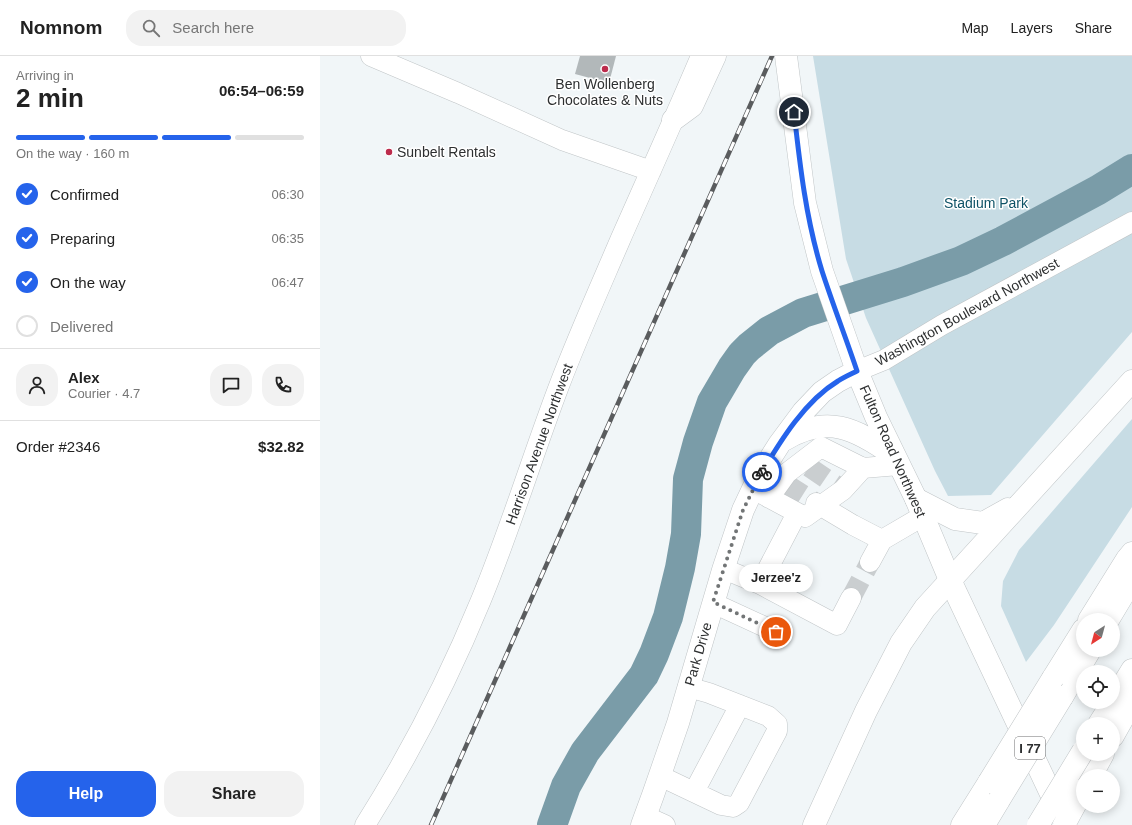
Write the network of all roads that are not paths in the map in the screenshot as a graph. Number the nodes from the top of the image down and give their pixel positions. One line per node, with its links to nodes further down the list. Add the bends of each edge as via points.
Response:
1 (371, 56): 5 (street, via 562,140)
2 (786, 56): 7 (main road, Fulton Road Northwest, via 805,203 822,271)
3 (702, 57): 4 (main road, via 692,106)
4 (673, 120): 5 (street, Harrison Avenue Northwest)
5 (651, 171): 44 (street, Harrison Avenue Northwest, via 576,342 504,540 461,646 404,760)
6 (1132, 222): 7 (street, Washington Boulevard Northwest, via 942,325 884,360)
7 (854, 362): 9 (main road, Park Drive, via 838,381 822,392 803,412); 10 (main road, Fulton Road Northwest)
8 (1132, 381): 13 (main road)
9 (780, 443): 10 (main road, Park Drive, via 812,427 844,428 880,445); 12 (main road, Park Drive, via 760,476)
10 (896, 460): 11 (street); 15 (main road, Fulton Road Northwest)
11 (863, 468): 12 (street, via 821,447 805,465 787,473 784,482); 14 (street)
12 (761, 493): 16 (street); 20 (main road, Park Drive, via 743,510)
13 (1021, 501): 15 (main road, via 983,523 955,519); 21 (main road)
14 (818, 504): 16 (street, via 804,517); 17 (street)
15 (919, 508): 17 (street); 21 (main road, Fulton Road Northwest)
16 (797, 513): 23 (street)
17 (882, 540): 19 (street)
18 (1132, 553): 26 (main road)
19 (870, 562)
20 (724, 569): 23 (street); 25 (main road, Park Drive)
21 (950, 580): 46 (main road, via 925,608 901,643 866,711); 50 (main road, Fulton Road Northwest)
22 (1132, 580): 27 (main road)
23 (760, 584): 24 (street, via 837,624)
24 (851, 598)
25 (713, 602): 28 (street); 32 (main road, Park Drive)
26 (1093, 613)
27 (1112, 613)
28 (776, 632)
29 (1076, 645): 33 (main road)
30 (1084, 657): 33 (main road, I 77)
31 (1132, 670): 34 (main road)
32 (688, 687): 36 (street); 39 (main road, Park Drive)
33 (1057, 687): 40 (main road, I 77, bridge)
34 (1120, 690)
35 (1132, 702): 37 (main road)
36 (740, 705): 41 (street); 41 (street, via 768,716 777,724 777,731 739,803 734,807 721,805)
37 (1120, 723)
38 (1093, 761): 49 (main road, bridge)
39 (660, 776): 41 (street); 43 (main road, Park Drive)
40 (994, 791): 47 (main road); 48 (main road, I 77)
41 (694, 792)
42 (1076, 804): 50 (main road, bridge)
43 (644, 820): 45 (street)
44 (365, 825)
45 (665, 825)
46 (814, 825)
47 (962, 825)
48 (984, 825)
49 (1038, 825)
50 (1065, 825)

